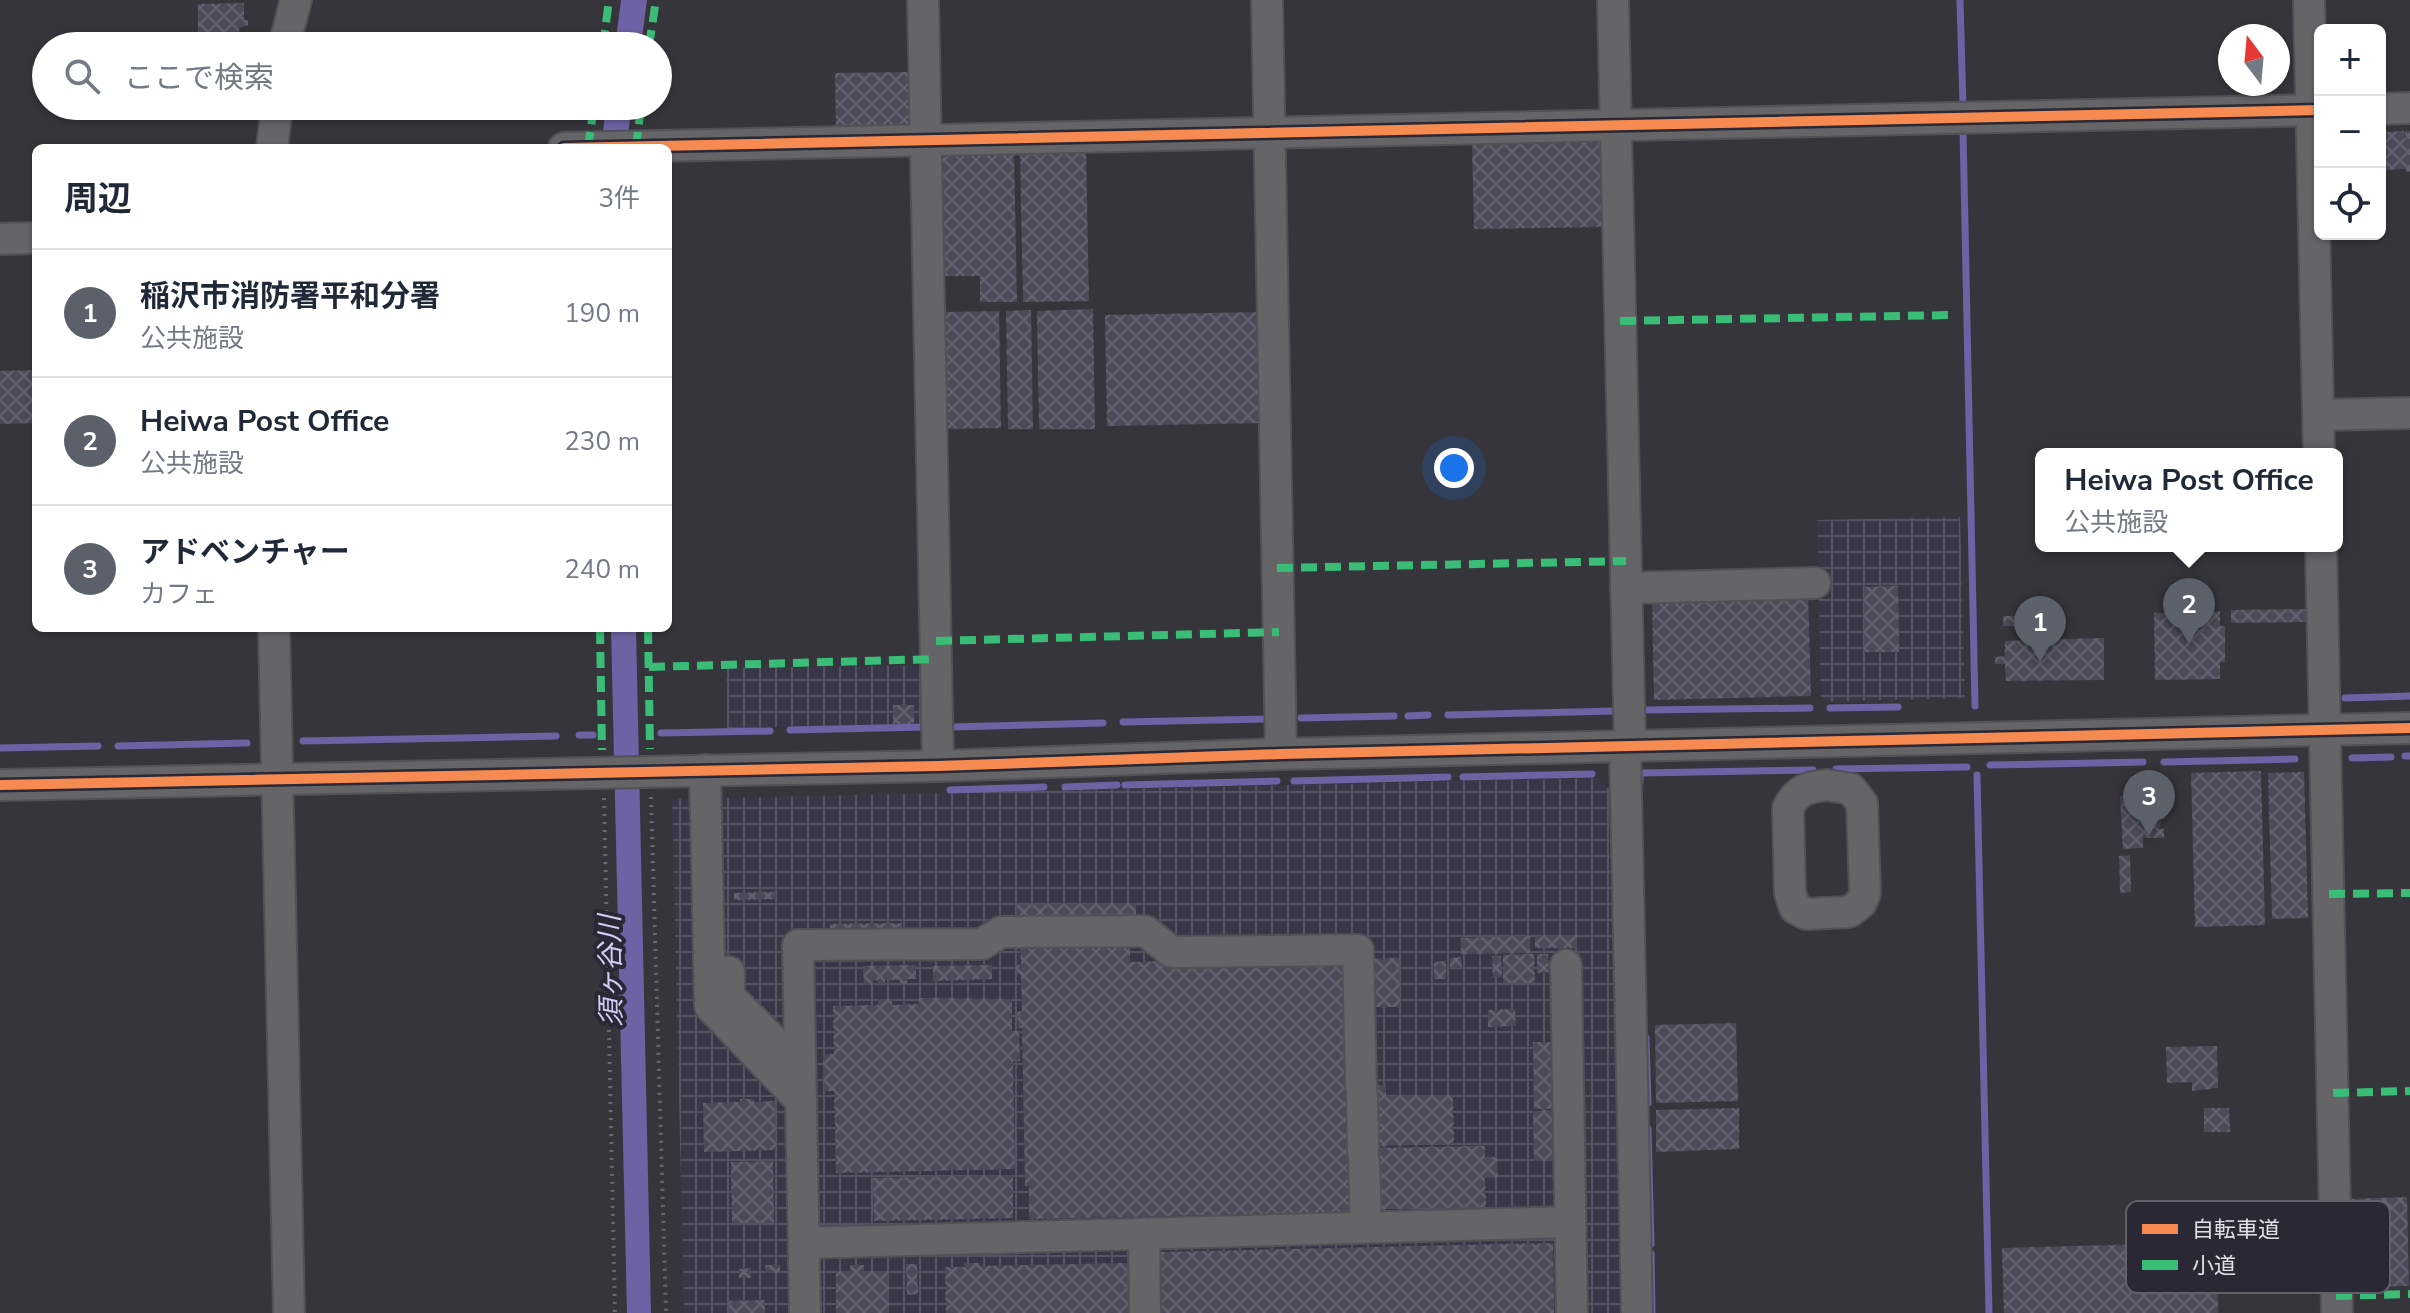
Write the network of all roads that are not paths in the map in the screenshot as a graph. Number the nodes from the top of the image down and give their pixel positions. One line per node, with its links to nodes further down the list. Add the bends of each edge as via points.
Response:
1 (296, 0): 6 (street)
2 (923, 0): 14 (street)
3 (1267, 0): 13 (street)
4 (1613, 0): 12 (street)
5 (2309, 0): 7 (street)
6 (288, 32)
7 (2315, 96)
8 (2410, 108): 9 (street)
9 (2386, 109)
10 (2314, 111): 12 (street)
11 (275, 120): 15 (street)
12 (1616, 126): 13 (street); 25 (street)
13 (1270, 133): 14 (street); 31 (street)
14 (926, 140): 16 (street); 32 (street)
15 (272, 144)
16 (672, 145)
17 (2317, 168): 21 (street)
18 (32, 238): 19 (street)
19 (0, 239)
20 (2410, 413): 21 (street)
21 (2319, 415): 22 (street)
22 (2319, 448)
23 (2321, 552): 28 (street)
24 (1815, 583): 25 (street)
25 (1626, 588): 30 (street)
26 (274, 632): 34 (street)
27 (2410, 728): 28 (street)
28 (2326, 730): 29 (street); 40 (street)
29 (1827, 743): 30 (street); 36 (street)
30 (1627, 748): 31 (street); 50 (street)
31 (1281, 754): 32 (street)
32 (938, 766): 33 (street)
33 (714, 770): 34 (street, via 606,782); 38 (street, via 729,996); 39 (street, via 710,1006)
34 (277, 779): 35 (street); 46 (street)
35 (0, 785)
36 (1827, 785)
37 (1566, 965): 41 (street)
38 (800, 1067): 39 (street); 42 (street, via 798,945 982,944 1001,932 1145,931 1172,952 1358,950)
39 (801, 1101): 44 (street)
40 (2335, 1201)
41 (1570, 1222): 42 (street); 49 (street)
42 (1366, 1227): 43 (street)
43 (1144, 1234): 44 (street); 48 (street)
44 (804, 1243): 47 (street)
45 (2337, 1293): 51 (street)
46 (289, 1313)
47 (805, 1313)
48 (1145, 1313)
49 (1572, 1313)
50 (1637, 1313)
51 (2337, 1313)

